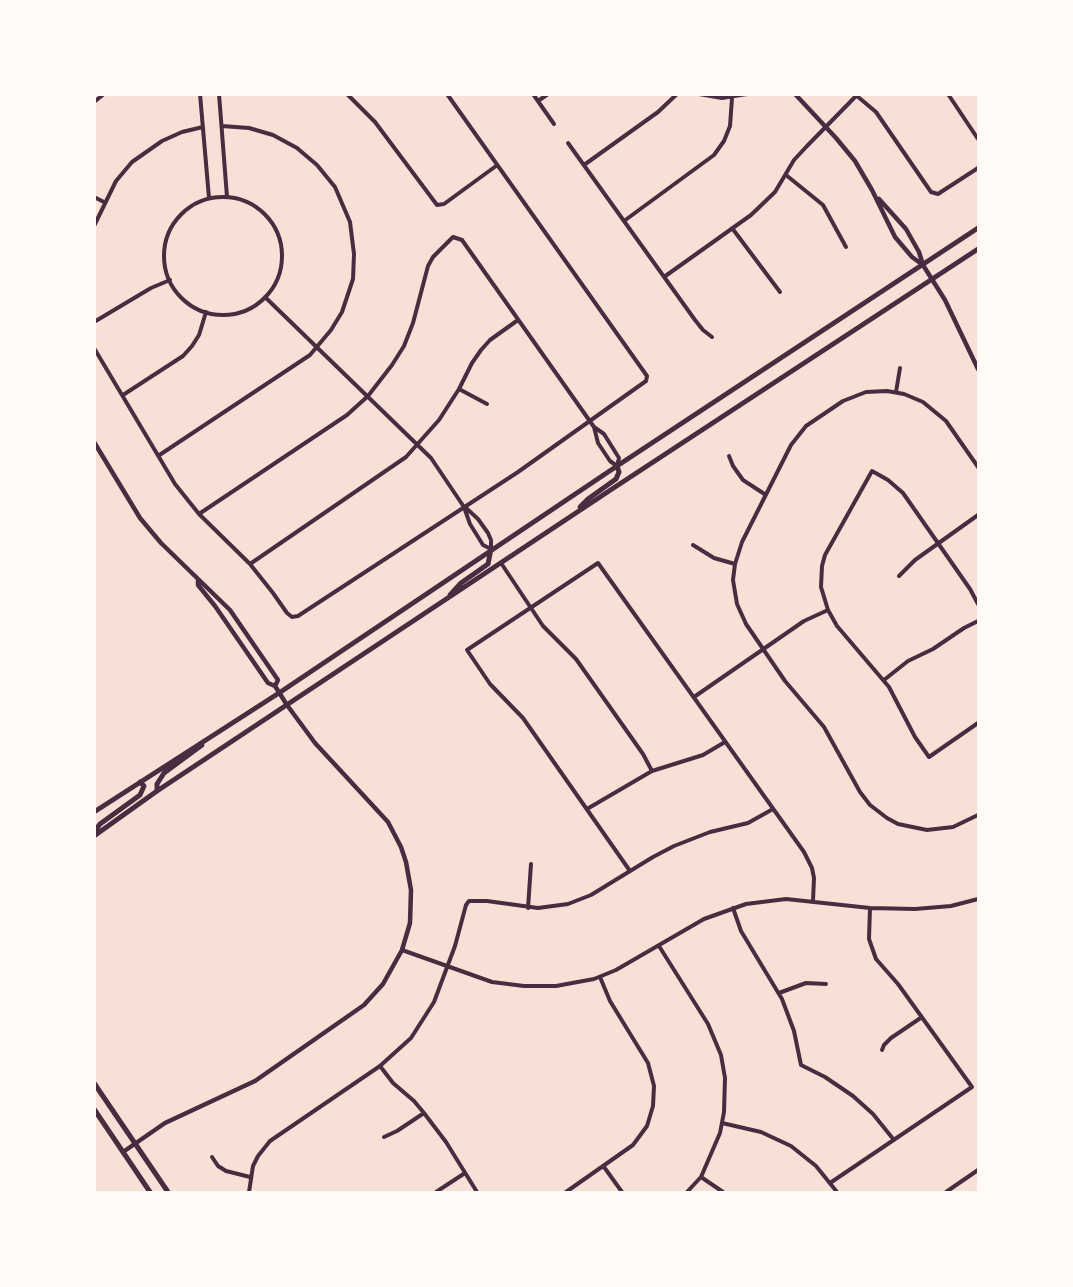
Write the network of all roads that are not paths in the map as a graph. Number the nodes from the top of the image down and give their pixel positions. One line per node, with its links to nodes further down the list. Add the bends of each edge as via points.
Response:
1 (104, 94): 16 (street)
2 (200, 94): 19 (street)
3 (219, 94): 18 (street)
4 (347, 94): 24 (street, via 375,122 437,205 444,204)
5 (447, 94): 24 (street)
6 (533, 94): 15 (street)
7 (548, 94): 15 (street)
8 (677, 94): 23 (street)
9 (699, 94): 14 (street)
10 (747, 94): 14 (street)
11 (795, 94): 20 (street)
12 (948, 94): 21 (street)
13 (857, 95): 20 (street); 25 (street, via 876,112 931,192 938,194)
14 (732, 98): 32 (street, via 730,126 714,155)
15 (538, 101): 17 (street)
16 (94, 102)
17 (554, 124)
18 (222, 126): 29 (street); 48 (street, via 259,130 297,148 335,187 346,211 353,236 353,279 342,312)
19 (203, 127): 30 (street); 31 (street, via 171,136 142,153 123,171)
20 (826, 127): 26 (street); 27 (street)
21 (978, 139)
22 (568, 142): 23 (street)
23 (584, 165): 32 (street)
24 (496, 166): 57 (street, via 647,375 646,381)
25 (978, 168)
26 (786, 175): 34 (street, via 775,192); 36 (street, via 823,205)
27 (872, 190): 38 (street, via 906,229); 38 (street, via 895,237)
28 (94, 197): 31 (street)
29 (227, 197): 30 (street); 43 (street, via 256,208 268,218 278,236 280,271)
30 (209, 198): 40 (street, via 180,216 169,233 165,256)
31 (104, 202): 33 (street)
32 (624, 221): 39 (street)
33 (94, 226)
34 (732, 228): 39 (street); 42 (street)
35 (978, 228): 38 (main road)
36 (846, 247)
37 (978, 249): 41 (main road)
38 (923, 265): 41 (street); 63 (main road)
39 (664, 277): 47 (street)
40 (170, 280): 44 (street, via 182,298); 46 (street)
41 (933, 280): 51 (street); 68 (main road)
42 (780, 292)
43 (265, 297): 44 (street, via 237,313); 48 (street)
44 (207, 312): 54 (street, via 188,351)
45 (518, 320): 52 (street, via 481,350); 55 (street, via 462,240 453,237 428,266 404,345); 57 (street)
46 (94, 322)
47 (712, 337)
48 (316, 347): 55 (street); 61 (street, via 306,358)
49 (94, 348): 54 (street)
50 (900, 368): 53 (street)
51 (978, 369)
52 (459, 389): 56 (street); 60 (street)
53 (896, 392): 64 (street, via 937,412); 65 (street, via 854,396 815,418 791,445)
54 (123, 395): 61 (street)
55 (368, 396): 60 (street); 67 (street, via 347,415)
56 (487, 404)
57 (590, 421): 58 (street); 66 (street)
58 (594, 427): 63 (street, via 598,443); 63 (street, via 616,452)
59 (94, 442): 77 (street, via 140,518)
60 (418, 444): 66 (street); 74 (street, via 397,464)
61 (158, 456): 67 (street)
62 (729, 456): 65 (street, via 743,480)
63 (617, 466): 68 (main road, via 616,479); 72 (main road)
64 (978, 467)
65 (766, 495): 75 (street)
66 (464, 507): 72 (street, via 483,545); 72 (street, via 488,533); 74 (street, via 295,618 287,614)
67 (199, 514): 74 (street)
68 (573, 515): 73 (main road)
69 (978, 516): 70 (street)
70 (939, 543): 76 (street); 79 (street); 81 (street, via 903,493 872,471 825,555 821,587)
71 (693, 545): 75 (street, via 714,558)
72 (491, 549): 78 (main road, via 488,564); 86 (main road)
73 (501, 563): 78 (main road); 80 (street)
74 (250, 564)
75 (735, 564): 83 (street, via 737,604)
76 (899, 576)
77 (198, 580): 85 (street, via 268,683); 85 (street, via 242,626 278,680)
78 (445, 600): 88 (main road)
79 (978, 604)
80 (531, 607): 87 (street, via 598,563); 92 (street, via 551,636 576,659); 95 (street, via 467,650 490,684 523,718)
81 (828, 610): 83 (street); 84 (street)
82 (978, 621): 84 (street, via 908,661)
83 (763, 649): 87 (street); 98 (street, via 824,727 860,792 880,813 906,826 927,830 953,827)
84 (884, 680): 89 (street, via 929,757)
85 (275, 686): 86 (street)
86 (279, 693): 88 (street); 90 (main road)
87 (694, 698): 91 (street)
88 (287, 705): 94 (main road); 108 (street, via 315,743 382,814 398,839 411,890 410,923)
89 (978, 723)
90 (209, 737): 93 (main road); 94 (main road, via 196,751 164,772)
91 (725, 742): 92 (street, via 703,755); 96 (street)
92 (652, 771): 95 (street)
93 (140, 782): 97 (main road); 99 (main road, via 144,786 140,795 100,824)
94 (157, 790): 99 (main road)
95 (587, 808): 101 (street)
96 (773, 809): 101 (street, via 748,823 674,846); 103 (street, via 812,868)
97 (94, 812)
98 (978, 814)
99 (94, 834)
100 (531, 864): 104 (street)
101 (630, 871): 104 (street, via 582,899 553,907)
102 (978, 899): 106 (street, via 929,908)
103 (813, 901): 105 (street, via 773,900); 106 (street)
104 (528, 908): 109 (street, via 469,901)
105 (733, 908): 107 (street, via 704,919); 112 (street, via 741,931)
106 (870, 908): 113 (street, via 873,953)
107 (659, 946): 110 (street); 119 (street, via 715,1039 725,1078)
108 (402, 950): 109 (street); 122 (street, via 383,984 355,1012 255,1081 174,1118)
109 (447, 967): 110 (street, via 492,982 524,986 570,985); 115 (street, via 421,1025)
110 (600, 977): 125 (street, via 648,1063 654,1098 641,1136)
111 (826, 984): 112 (street, via 806,983)
112 (779, 993): 121 (street, via 794,1031 801,1065 853,1096)
113 (922, 1017): 114 (street, via 891,1038); 121 (street, via 972,1087)
114 (882, 1050)
115 (380, 1066): 118 (street); 128 (street, via 270,1141 258,1156)
116 (94, 1083): 122 (main road)
117 (94, 1110): 123 (main road)
118 (424, 1113): 120 (street); 127 (street)
119 (722, 1123): 129 (street); 130 (street, via 761,1132 790,1146)
120 (384, 1137)
121 (894, 1140): 130 (street)
122 (135, 1144): 123 (street); 132 (main road)
123 (123, 1152): 131 (main road)
124 (212, 1157): 128 (street, via 226,1171)
125 (604, 1167): 136 (street); 137 (street)
126 (978, 1170): 141 (street)
127 (466, 1173): 134 (street); 135 (street)
128 (250, 1177): 133 (street)
129 (701, 1177): 138 (street); 139 (street)
130 (830, 1183): 140 (street)
131 (150, 1192)
132 (168, 1192)
133 (249, 1192)
134 (436, 1192)
135 (477, 1192)
136 (566, 1192)
137 (622, 1192)
138 (687, 1192)
139 (723, 1192)
140 (837, 1192)
141 (946, 1192)

